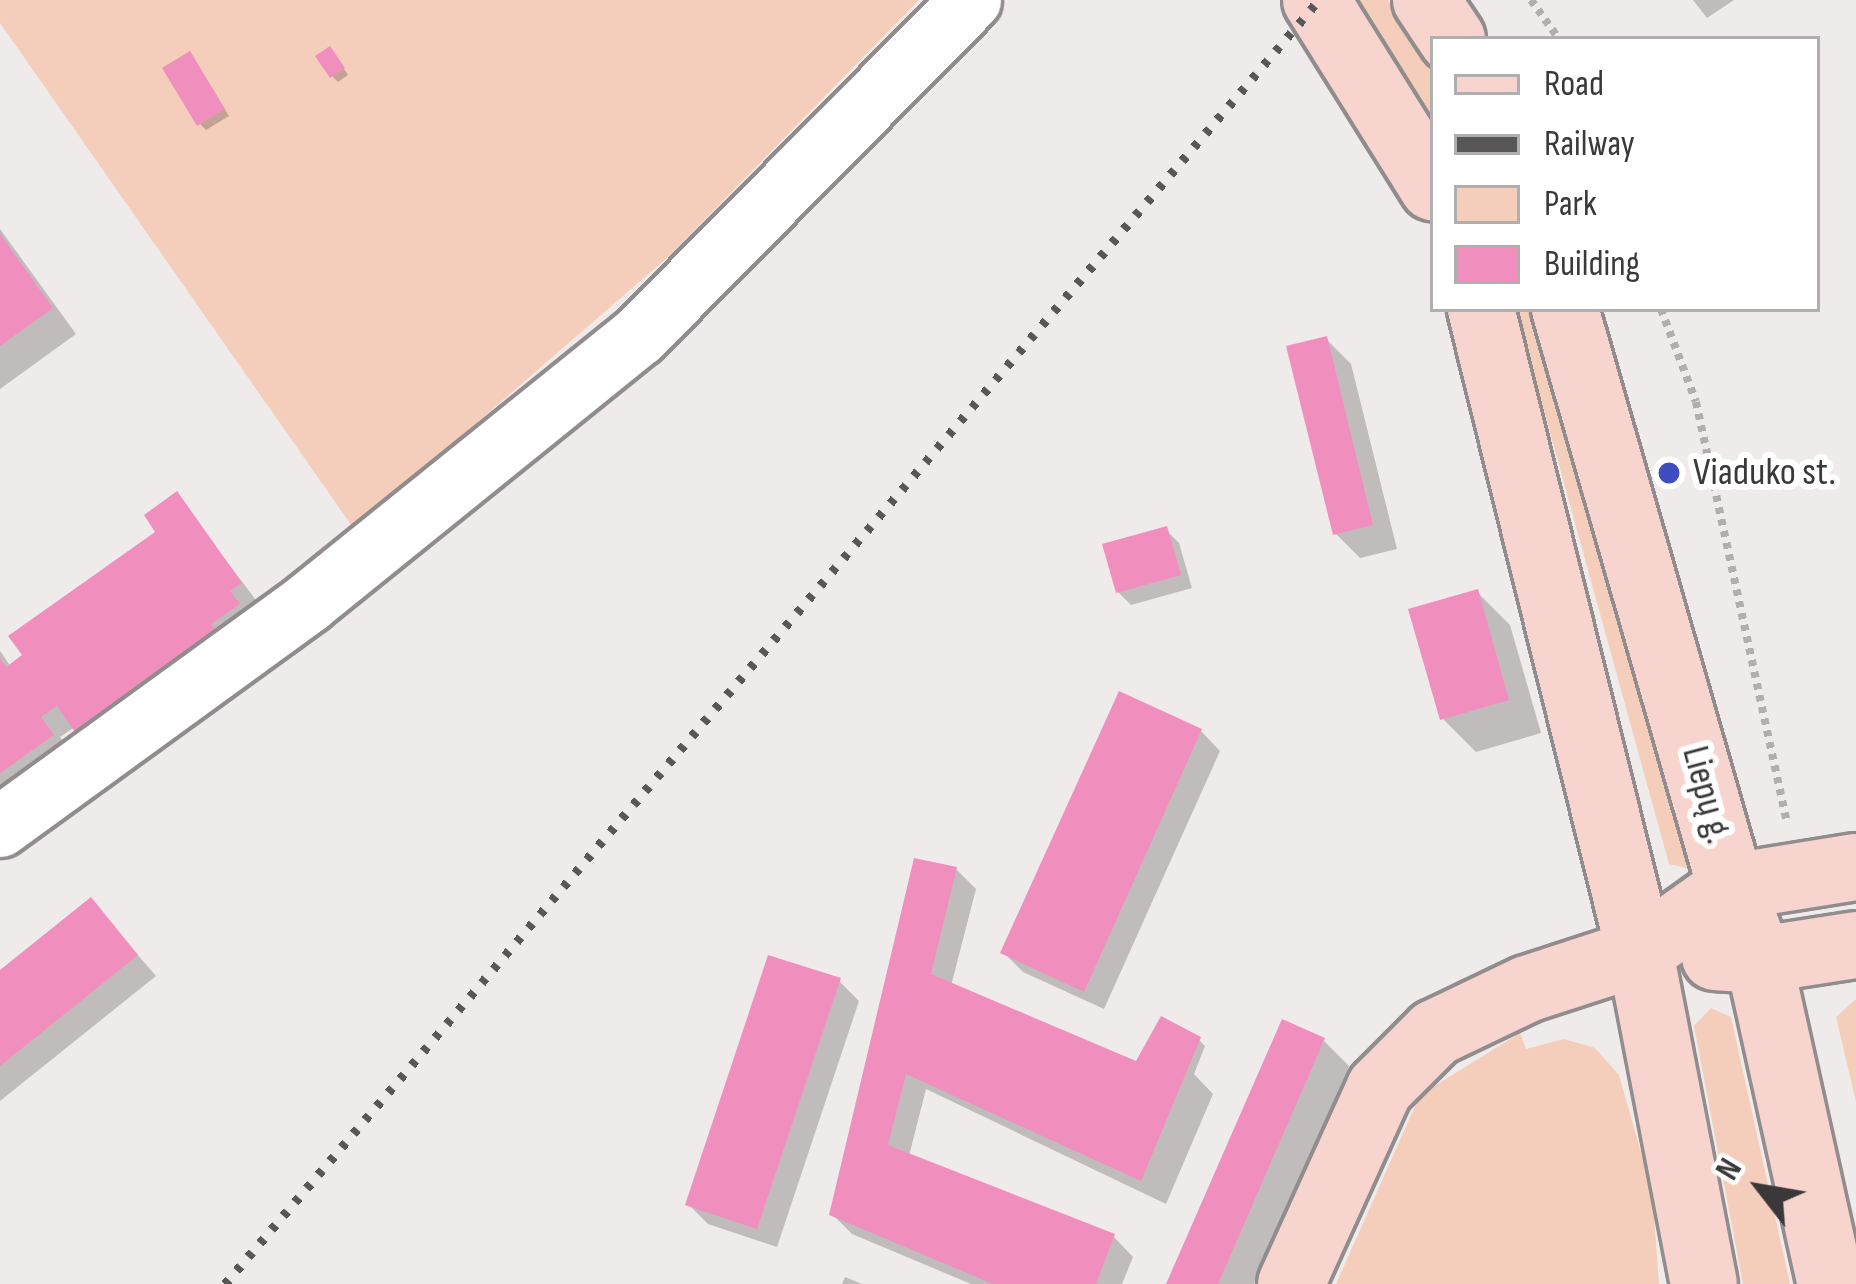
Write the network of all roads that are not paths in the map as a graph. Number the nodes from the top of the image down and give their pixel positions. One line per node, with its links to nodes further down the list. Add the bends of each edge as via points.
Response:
1 (971, 0): 8 (street, via 638,335 308,603)
2 (1316, 0): 5 (main road)
3 (1426, 0): 4 (main road)
4 (1450, 36)
5 (1430, 182)
6 (1482, 312): 12 (main road)
7 (1566, 312): 10 (main road, Liepų g.)
8 (0, 827)
9 (1856, 867): 10 (main road)
10 (1759, 883): 12 (main road); 13 (main road, Liepų g.)
11 (1856, 945): 13 (main road)
12 (1640, 952): 13 (main road); 14 (main road, via 1470,1013 1402,1059 1351,1144); 15 (main road)
13 (1759, 960): 16 (main road, Liepų g.)
14 (1291, 1284)
15 (1704, 1284)
16 (1832, 1284)

